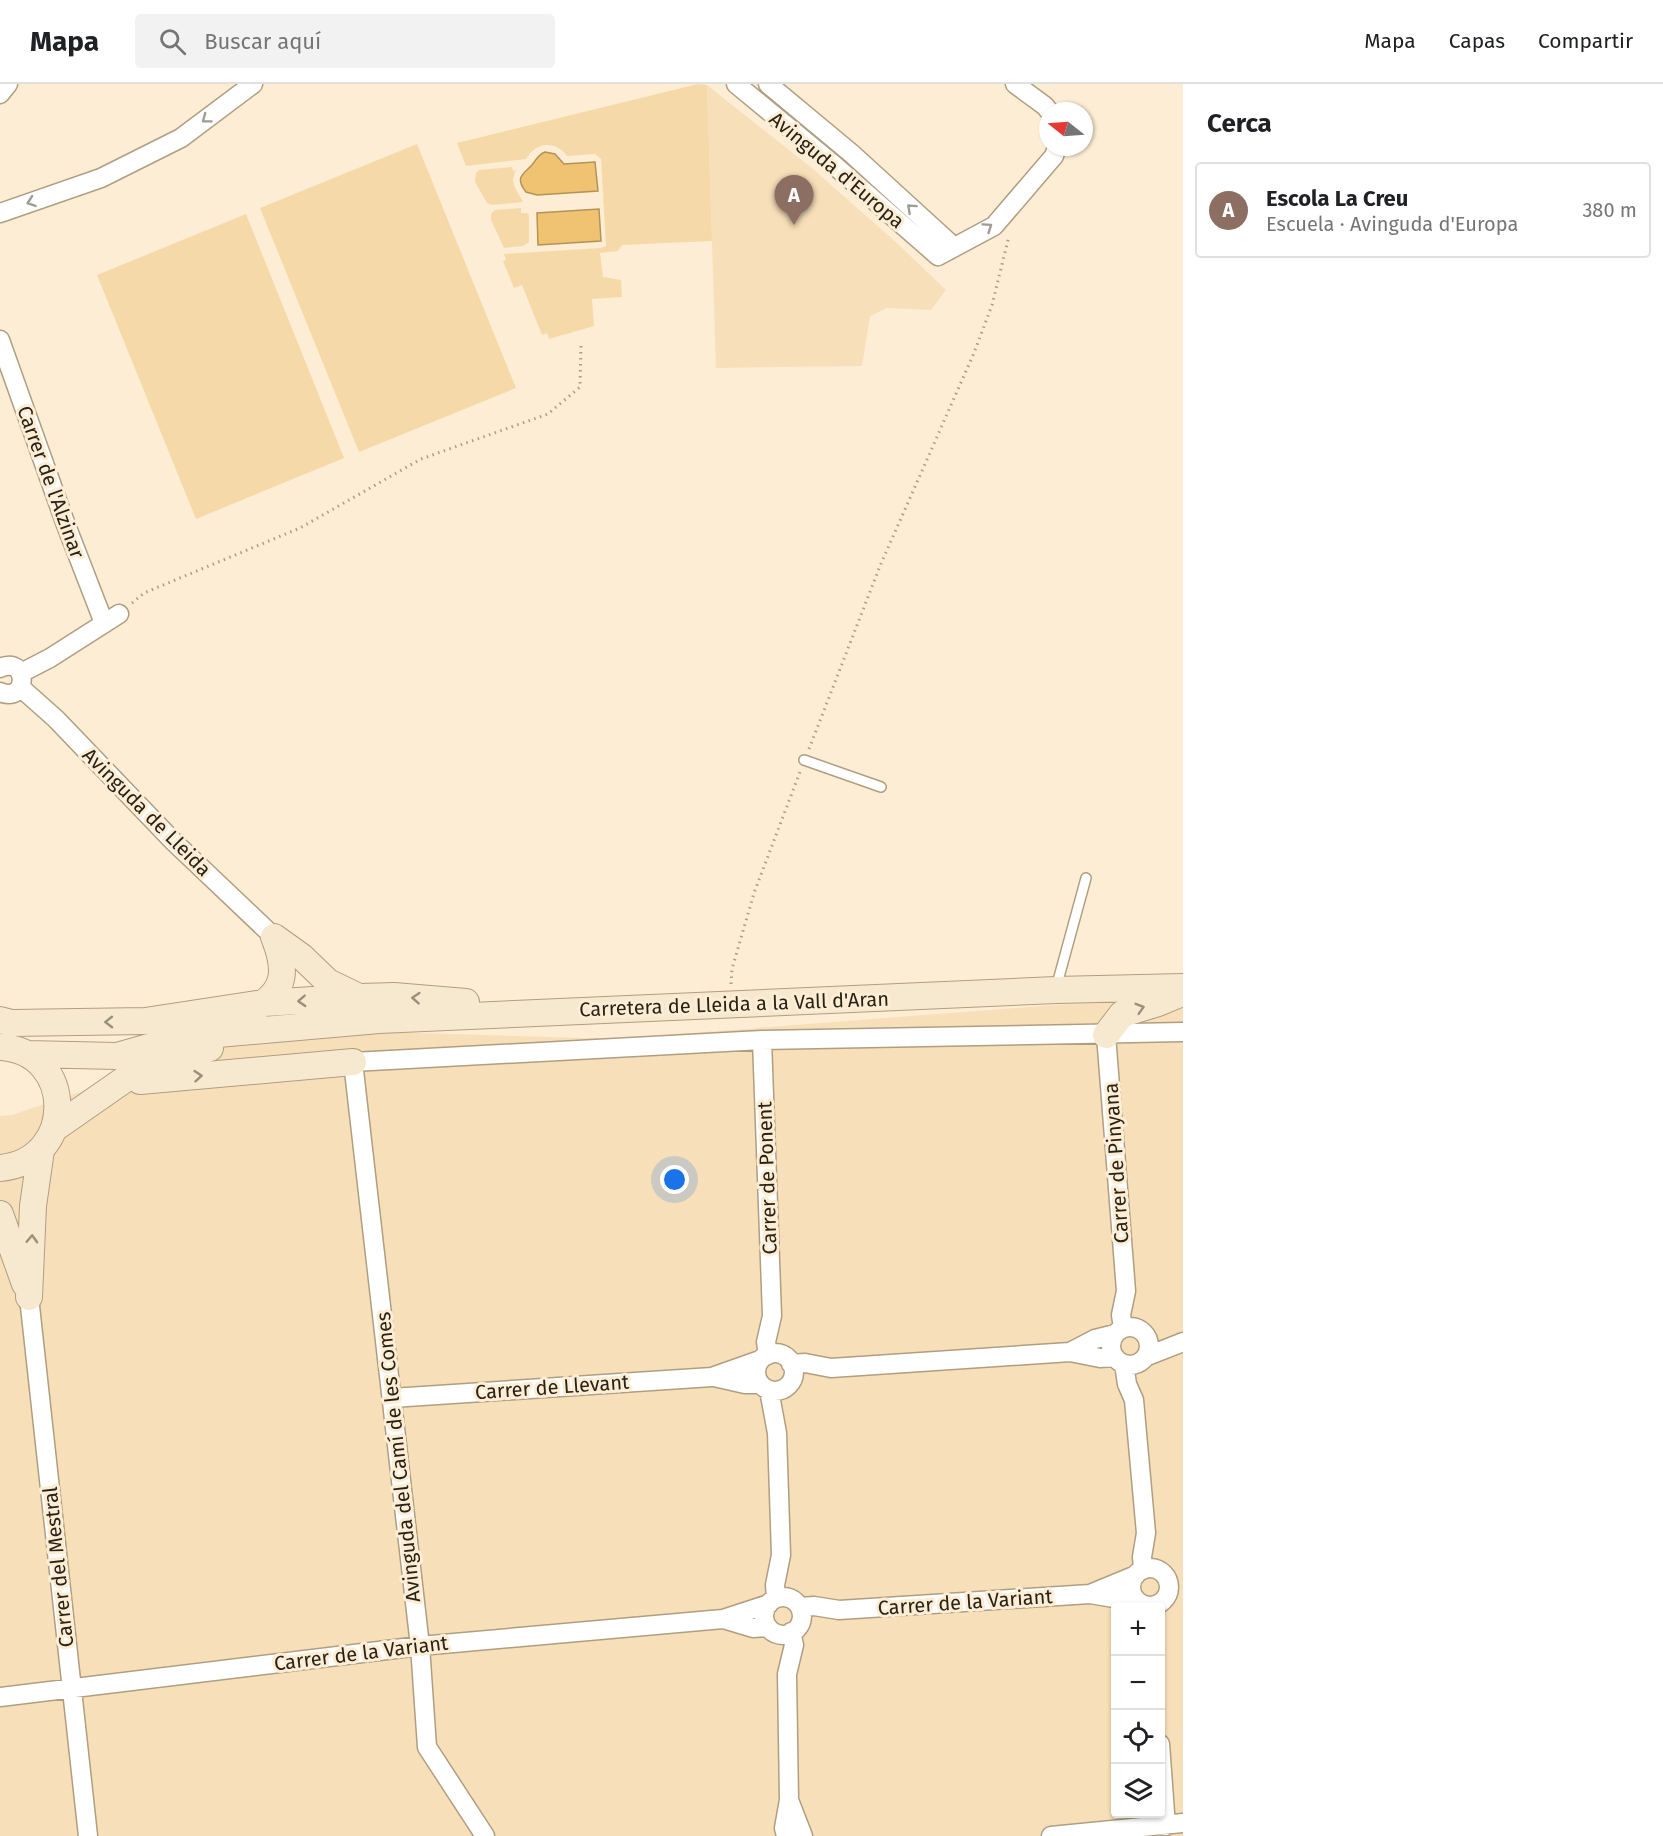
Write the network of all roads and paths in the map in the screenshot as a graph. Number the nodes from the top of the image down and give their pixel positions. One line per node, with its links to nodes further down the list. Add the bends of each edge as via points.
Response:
1 (8, 84): 6 (street)
2 (253, 84): 9 (street, one-way to 9, via 181,138 102,178)
3 (736, 84): 11 (street, Avinguda d'Europa, via 938,256)
4 (768, 84): 11 (street, Avinguda d'Europa, one-way to 4)
5 (1015, 84): 7 (street)
6 (0, 94)
7 (1040, 102)
8 (1054, 156): 11 (street, one-way to 8, via 994,226)
9 (0, 213)
10 (1011, 229): 18 (path, via 978,344 880,566)
11 (954, 247)
12 (0, 340): 14 (street, Carrer de l'Alzinar, via 62,514)
13 (581, 346): 14 (path, via 580,387 548,414 421,459 300,528 144,593)
14 (111, 619): 16 (street)
15 (0, 668): 16 (street, via 14,667)
16 (21, 680): 17 (street, via 9,694); 21 (street, Avinguda de Lleida, via 174,842)
17 (0, 692)
18 (804, 760): 19 (lane); 27 (path, via 754,893 732,969)
19 (881, 787)
20 (1086, 878): 23 (lane)
21 (274, 937): 25 (main road, via 328,982); 26 (main road, via 283,971 280,984)
22 (1183, 987): 23 (main road, Carretera de Lleida a la Vall d'Aran)
23 (1056, 990): 27 (main road, Carretera de Lleida a la Vall d'Aran)
24 (1183, 993): 32 (main road, one-way to 24, via 1122,1014)
25 (360, 997): 26 (main road, one-way to 26); 28 (main road, one-way to 25, via 394,996)
26 (264, 1003): 29 (main road, one-way to 29, via 145,1021); 33 (main road)
27 (729, 1004): 28 (main road, Carretera de Lleida a la Vall d'Aran)
28 (579, 1011): 30 (main road, Carretera de Lleida a la Vall d'Aran)
29 (0, 1020)
30 (286, 1027): 33 (main road); 38 (main road, via 146,1068)
31 (1183, 1032): 32 (street)
32 (1106, 1035): 34 (street); 43 (street, Carrer de Pinyana, via 1126,1291 1137,1314)
33 (184, 1037): 36 (main road, via 117,1056)
34 (762, 1040): 37 (street); 46 (street, Carrer de Ponent, via 772,1316 782,1341)
35 (0, 1047): 36 (main road)
36 (27, 1054): 39 (main road, via 47,1071 55,1086 58,1112)
37 (353, 1062): 38 (main road, one-way to 37); 51 (street, Avinguda del Camí de les Comes)
38 (119, 1083): 39 (main road)
39 (48, 1139): 40 (main road, via 26,1161); 42 (main road, one-way to 39, via 33,1206)
40 (0, 1168)
41 (0, 1214): 42 (main road)
42 (29, 1297): 64 (street, Carrer del Mestral)
43 (1131, 1332): 44 (street, Carrer de Llevant); 45 (street, Carrer de Llevant, via 1095,1339); 47 (street, via 1149,1347); 47 (street, via 1111,1346)
44 (1183, 1341): 47 (street, Carrer de Llevant, via 1162,1352)
45 (1070, 1352): 47 (street, Carrer de Llevant); 48 (street, Carrer de Llevant)
46 (776, 1359): 48 (street, Carrer de Llevant); 49 (street, Carrer de Llevant); 50 (street, via 794,1374); 50 (street, via 756,1372)
47 (1131, 1360): 52 (street, via 1127,1384 1134,1400 1146,1533 1142,1557)
48 (831, 1368): 50 (street, Carrer de Llevant)
49 (712, 1377): 50 (street, Carrer de Llevant); 51 (street, Carrer de Llevant)
50 (775, 1387): 55 (street, via 771,1411 777,1433)
51 (392, 1398): 63 (street, Avinguda del Camí de les Comes)
52 (1158, 1575): 53 (street, Carrer de la Variant); 57 (street, via 1132,1587); 58 (street, via 1169,1589)
53 (1090, 1593): 56 (street, Carrer de la Variant); 60 (street, Carrer de la Variant)
54 (1183, 1593): 59 (street, Carrer de la Variant)
55 (785, 1602): 60 (street, Carrer de la Variant); 61 (street, Carrer de la Variant); 62 (street, via 802,1617); 62 (street, via 765,1615)
56 (1133, 1602)
57 (1148, 1602)
58 (1158, 1602)
59 (1164, 1602)
60 (839, 1610): 62 (street, Carrer de la Variant, via 815,1622)
61 (723, 1620): 62 (street, Carrer de la Variant, via 753,1628); 63 (street, Carrer de la Variant)
62 (784, 1630): 67 (street, via 780,1654 787,1674)
63 (420, 1646): 64 (street, Carrer de la Variant); 70 (street, Avinguda del Camí de les Comes, via 427,1748)
64 (72, 1688): 65 (street, Carrer de la Variant); 69 (street, Carrer del Mestral)
65 (0, 1697)
66 (1164, 1764): 68 (street)
67 (789, 1800): 71 (street); 72 (street)
68 (1175, 1824): 73 (street)
69 (88, 1836)
70 (485, 1836)
71 (786, 1836)
72 (803, 1836)
73 (1051, 1836)

